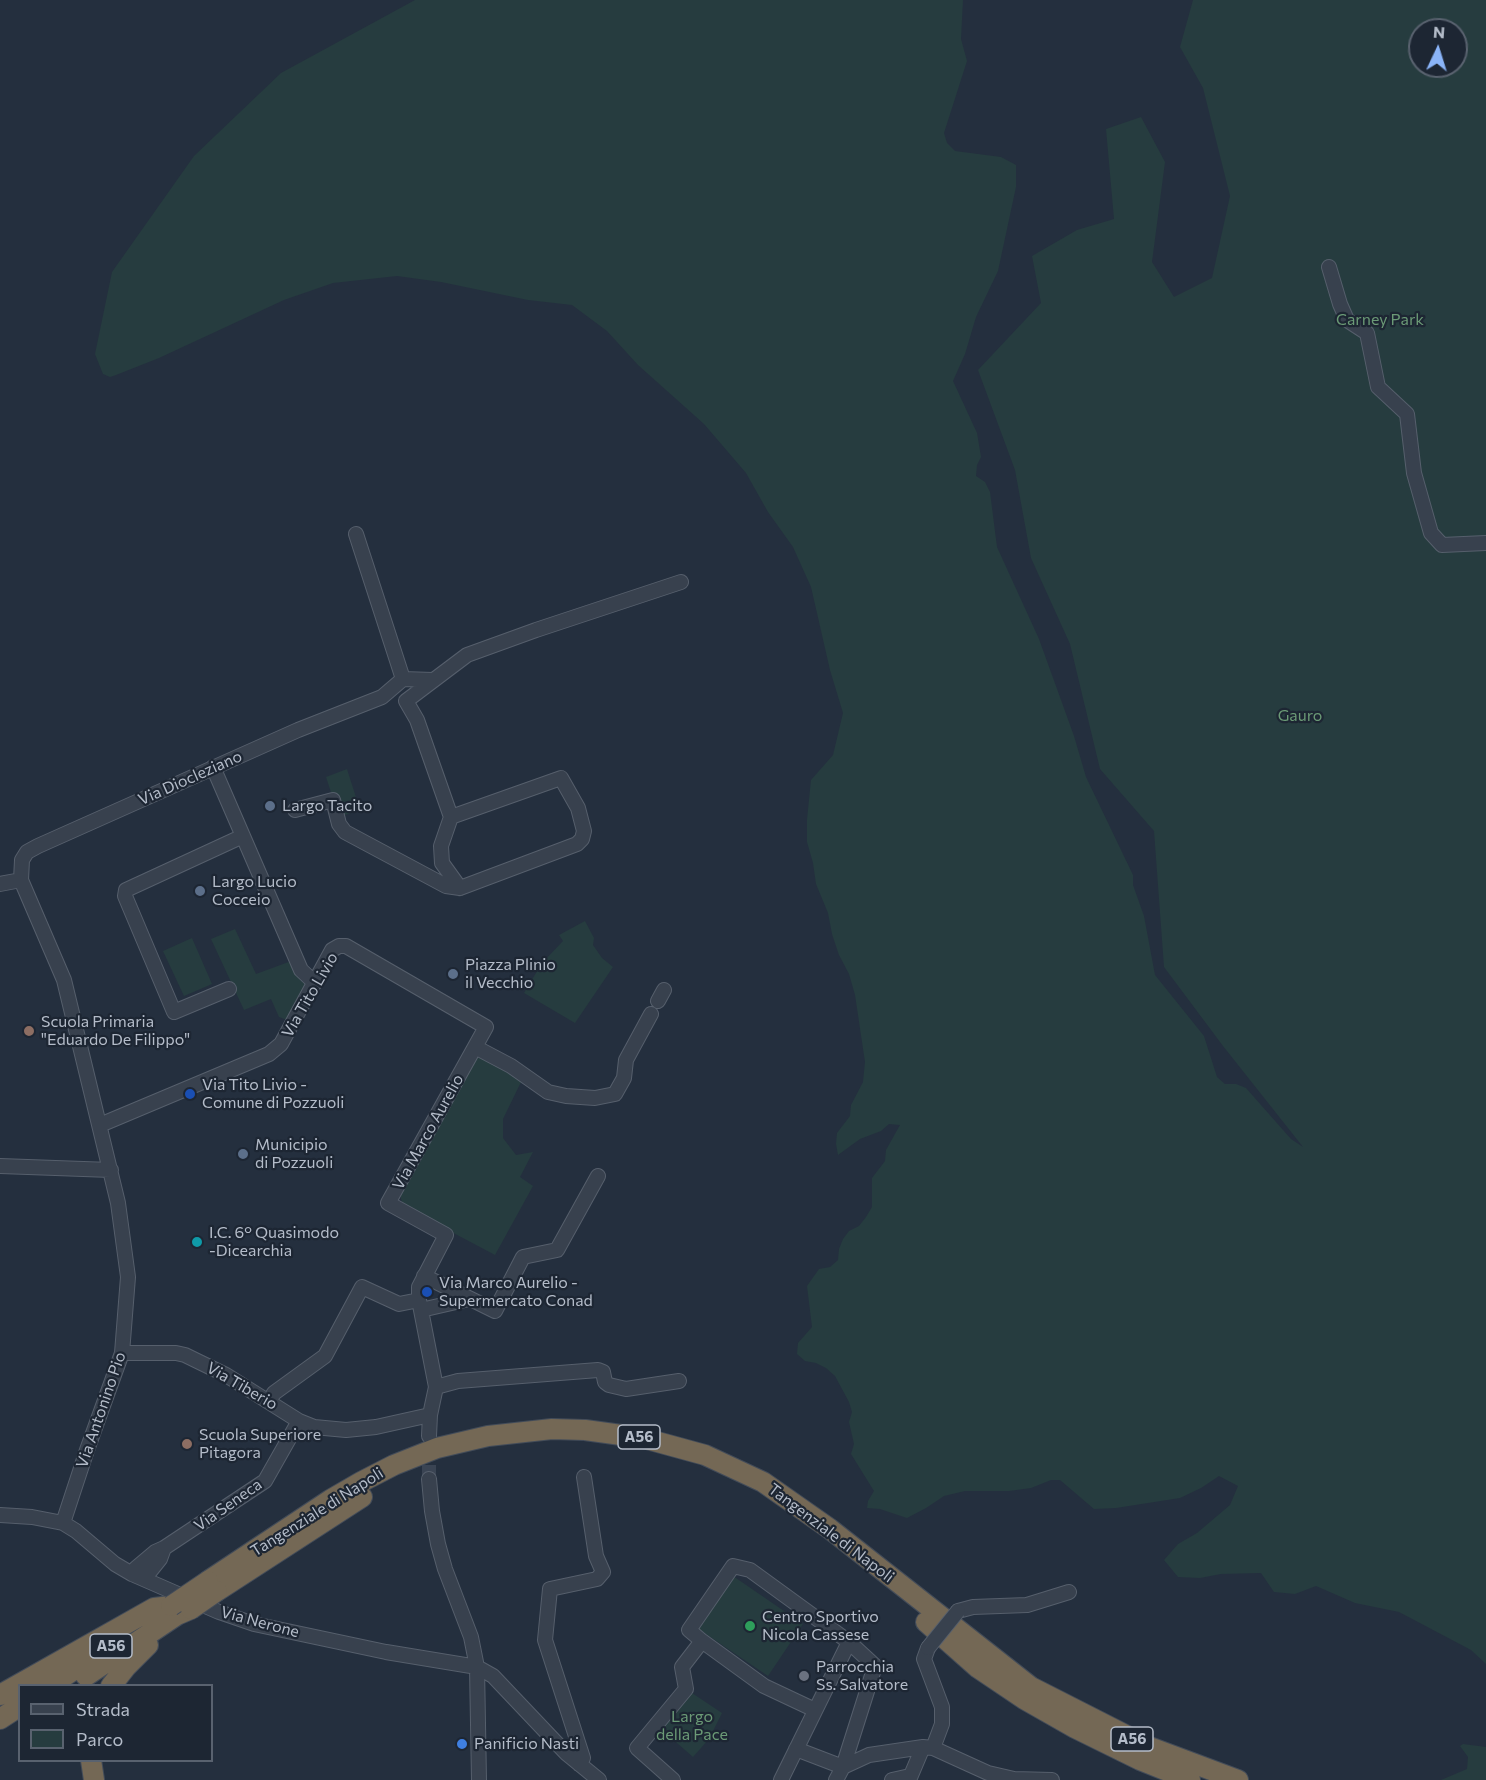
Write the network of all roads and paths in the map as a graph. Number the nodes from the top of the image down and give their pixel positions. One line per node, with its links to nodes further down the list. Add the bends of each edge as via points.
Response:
1 (1329, 267): 3 (street, via 1347,320 1367,333 1378,387 1407,414 1414,473 1431,533 1442,545)
2 (356, 534): 5 (street)
3 (1486, 543)
4 (681, 582): 6 (street, via 467,655)
5 (403, 679): 6 (street); 7 (street, Via Diocleziano)
6 (433, 680): 8 (street)
7 (382, 697): 8 (street); 9 (street, Via Diocleziano)
8 (406, 701): 11 (street, via 417,720)
9 (213, 767): 12 (street); 13 (street, Via Diocleziano, via 27,852 22,860)
10 (295, 810): 15 (street, via 333,800 345,832 446,886)
11 (451, 817): 15 (street, via 441,846 442,863); 15 (street, via 561,778 578,808 584,831 577,844)
12 (243, 836): 16 (street, via 301,970); 17 (street, via 126,890 125,896 174,1012)
13 (21, 880): 14 (street); 21 (street, Via Antonino Pio, via 64,980)
14 (0, 884)
15 (460, 888)
16 (315, 983): 19 (street, Via Tito Livio, via 332,950 346,946); 21 (street, Via Tito Livio, via 281,1044 269,1054)
17 (229, 989)
18 (658, 1002): 20 (street, via 626,1060 624,1078 615,1094 595,1098 548,1092)
19 (486, 1027): 20 (street, Via Marco Aurelio)
20 (475, 1047): 25 (street, Via Marco Aurelio, via 388,1203 446,1235)
21 (100, 1125): 23 (street, Via Antonino Pio)
22 (0, 1166): 23 (street)
23 (111, 1170): 28 (street, Via Antonino Pio, via 128,1277)
24 (598, 1176): 26 (street, via 557,1250 523,1257 495,1311)
25 (424, 1276): 26 (street); 27 (street, Via Marco Aurelio, via 419,1287)
26 (469, 1299): 27 (street)
27 (420, 1305): 30 (street, Via Marco Aurelio); 31 (street, via 399,1304 362,1287 325,1356 274,1393)
28 (122, 1353): 31 (street, Via Tiberio, via 185,1355); 38 (street, Via Antonino Pio)
29 (679, 1381): 30 (street, via 626,1389 605,1382 603,1372 598,1370 458,1381)
30 (436, 1387): 32 (street, Via Marco Aurelio)
31 (269, 1401): 33 (street, Via Tiberio)
32 (430, 1415): 33 (street, Via Tiberio, via 397,1424 346,1430 314,1427); 34 (street, Via Marco Aurelio)
33 (299, 1421): 39 (street, Via Seneca, via 265,1481 155,1552 136,1568)
34 (429, 1436)
35 (584, 1477): 61 (street, via 596,1556 603,1572 597,1579 550,1589 545,1640 583,1758)
36 (429, 1479): 46 (street, via 438,1545 471,1637)
37 (0, 1515): 38 (street)
38 (63, 1523): 39 (street, Via Nerone)
39 (138, 1577): 46 (street, Via Nerone, via 254,1624)
40 (213, 1586): 42 (highway, Tangenziale di Napoli / A56, bridge); 43 (highway, Tangenziale di Napoli / A56, bridge); 72 (highway, Tangenziale di Napoli / A56, via 350,1504 404,1475 441,1461 502,1447 551,1442 643,1451 693,1465 750,1490 815,1534 978,1668 1024,1699 1084,1733); 73 (highway, Tangenziale di Napoli / A56, via 330,1500 394,1465 437,1448 488,1436 552,1430 643,1438 705,1455 763,1482 830,1529 1031,1687 1147,1746)
41 (1069, 1592): 58 (street, bridge, via 1027,1605 958,1611 928,1648 924,1659 942,1707 942,1724)
42 (171, 1606): 47 (highway, via 154,1608); 48 (highway, Tangenziale di Napoli / A56)
43 (191, 1609): 49 (highway, Tangenziale di Napoli / A56); 50 (highway, via 187,1617 141,1652)
44 (702, 1641): 45 (street, via 689,1630 732,1566 750,1570); 54 (street, via 764,1686); 67 (street, via 682,1667 686,1689 637,1748)
45 (849, 1642): 54 (street); 62 (street, via 875,1666)
46 (477, 1667): 61 (street, via 493,1676); 65 (street)
47 (19, 1684)
48 (53, 1684)
49 (74, 1684)
50 (113, 1684)
51 (18, 1685): 52 (highway)
52 (0, 1695)
53 (18, 1707): 55 (highway)
54 (815, 1710): 59 (street)
55 (0, 1719)
56 (18, 1720): 57 (highway)
57 (0, 1732)
58 (928, 1747): 62 (street, via 869,1755); 63 (street); 71 (street, via 988,1773 1014,1779)
59 (796, 1749): 62 (street); 68 (street)
60 (91, 1762): 64 (highway)
61 (579, 1764): 66 (street)
62 (843, 1767): 69 (street)
63 (910, 1778): 70 (street)
64 (94, 1780)
65 (479, 1780)
66 (599, 1780)
67 (673, 1780)
68 (781, 1780)
69 (836, 1780)
70 (892, 1780)
71 (1052, 1780)
72 (1190, 1780)
73 (1238, 1780)

